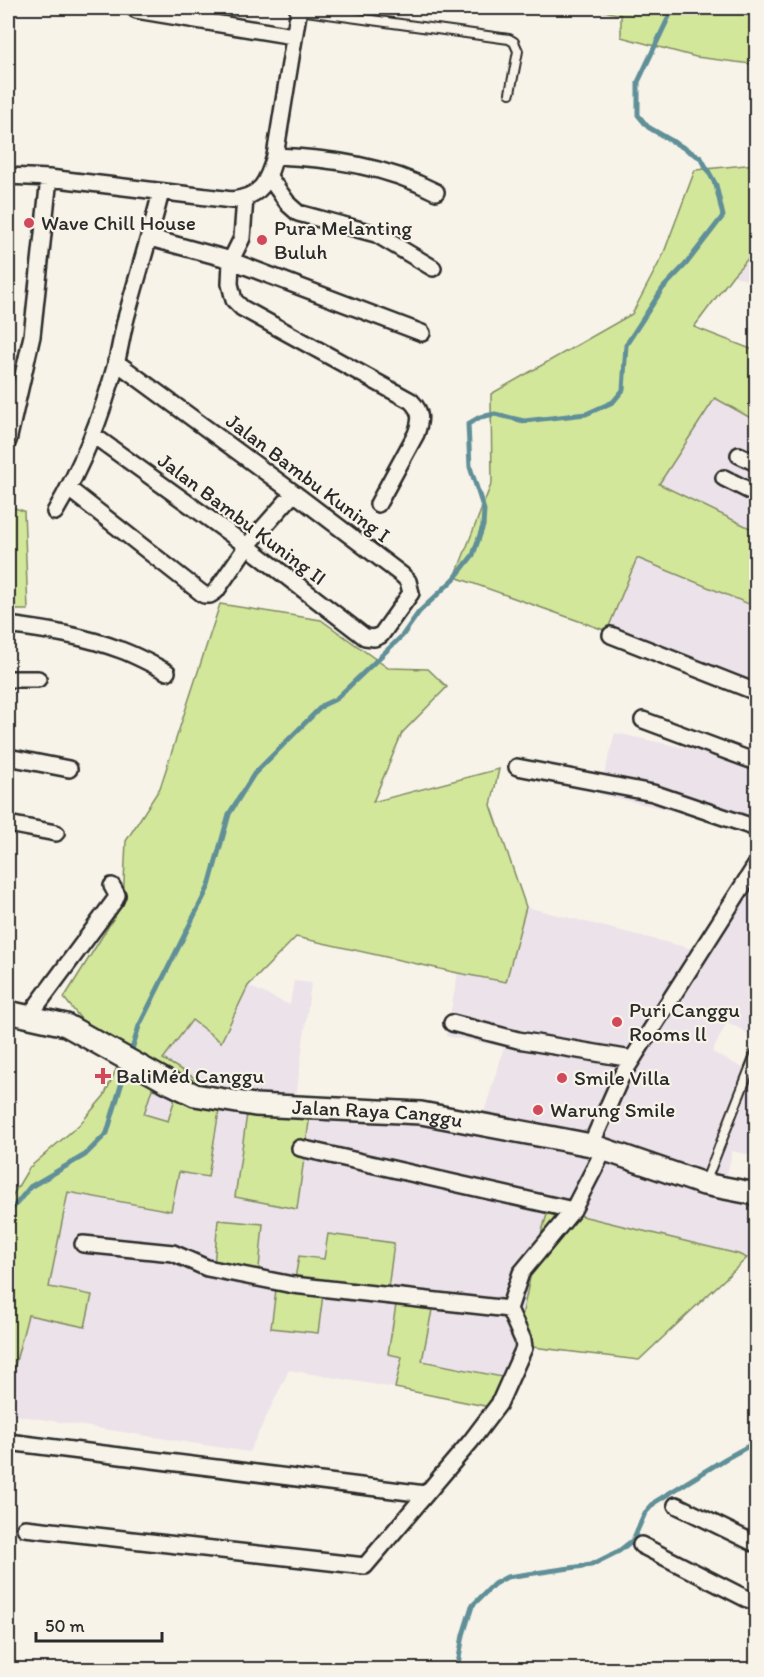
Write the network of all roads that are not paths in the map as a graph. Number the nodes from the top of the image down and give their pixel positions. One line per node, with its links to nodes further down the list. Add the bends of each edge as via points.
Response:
1 (299, 9): 3 (street); 4 (lane, via 509,39 518,51)
2 (136, 10): 3 (street)
3 (293, 36): 5 (street)
4 (510, 93)
5 (274, 156): 7 (street); 10 (street, via 316,157 397,174)
6 (8, 176): 8 (street)
7 (269, 177): 11 (street, via 262,188); 14 (street, via 298,213 376,234)
8 (49, 178): 9 (street); 18 (street, via 32,336)
9 (161, 192): 11 (street); 12 (street)
10 (436, 192)
11 (245, 198): 13 (street, via 242,238)
12 (150, 238): 13 (street); 16 (street)
13 (231, 260): 15 (street); 25 (street, via 231,294 242,308 418,408 420,423 416,434)
14 (433, 268)
15 (422, 333)
16 (116, 362): 17 (street); 23 (street, Jalan Bambu Kuning I)
17 (93, 435): 22 (street); 27 (street, Jalan Bambu Kuning II)
18 (8, 441)
19 (739, 455): 20 (street)
20 (756, 463)
21 (724, 478): 24 (street)
22 (69, 489): 26 (street); 27 (street, via 204,595 216,591)
23 (294, 493): 27 (street); 30 (street, Jalan Bambu Kuning I, via 408,582 411,592 381,635)
24 (756, 494)
25 (378, 504)
26 (55, 512)
27 (248, 546): 30 (street, Jalan Bambu Kuning II)
28 (8, 625): 31 (street, via 84,638 122,650)
29 (611, 635): 34 (street)
30 (365, 637)
31 (167, 672)
32 (8, 679): 33 (street)
33 (39, 679)
34 (756, 692)
35 (643, 720): 37 (street)
36 (8, 757): 39 (street)
37 (756, 762)
38 (517, 767): 41 (street, via 653,793)
39 (69, 769)
40 (8, 824): 42 (street)
41 (756, 828)
42 (56, 833)
43 (756, 865): 49 (street)
44 (112, 886): 46 (street, via 117,895 115,900)
45 (8, 1012): 46 (main road, Jalan Raya Canggu)
46 (29, 1016): 51 (main road, Jalan Raya Canggu, via 66,1025 195,1095 255,1105 421,1113)
47 (452, 1023): 49 (street, via 518,1040)
48 (756, 1053): 52 (lane)
49 (632, 1059): 51 (street, via 615,1087)
50 (300, 1148): 54 (street)
51 (598, 1148): 52 (main road, Jalan Raya Canggu, via 681,1180); 54 (street)
52 (704, 1184): 53 (main road, Jalan Raya Canggu)
53 (756, 1194)
54 (573, 1209): 56 (street, via 521,1273)
55 (83, 1244): 56 (street, via 173,1253 207,1268 293,1285)
56 (508, 1309): 58 (street, via 524,1348 499,1404)
57 (8, 1442): 58 (street)
58 (425, 1494): 60 (street, via 365,1566)
59 (676, 1505): 61 (street)
60 (24, 1528)
61 (756, 1544)
62 (641, 1545): 63 (street)
63 (756, 1602)

